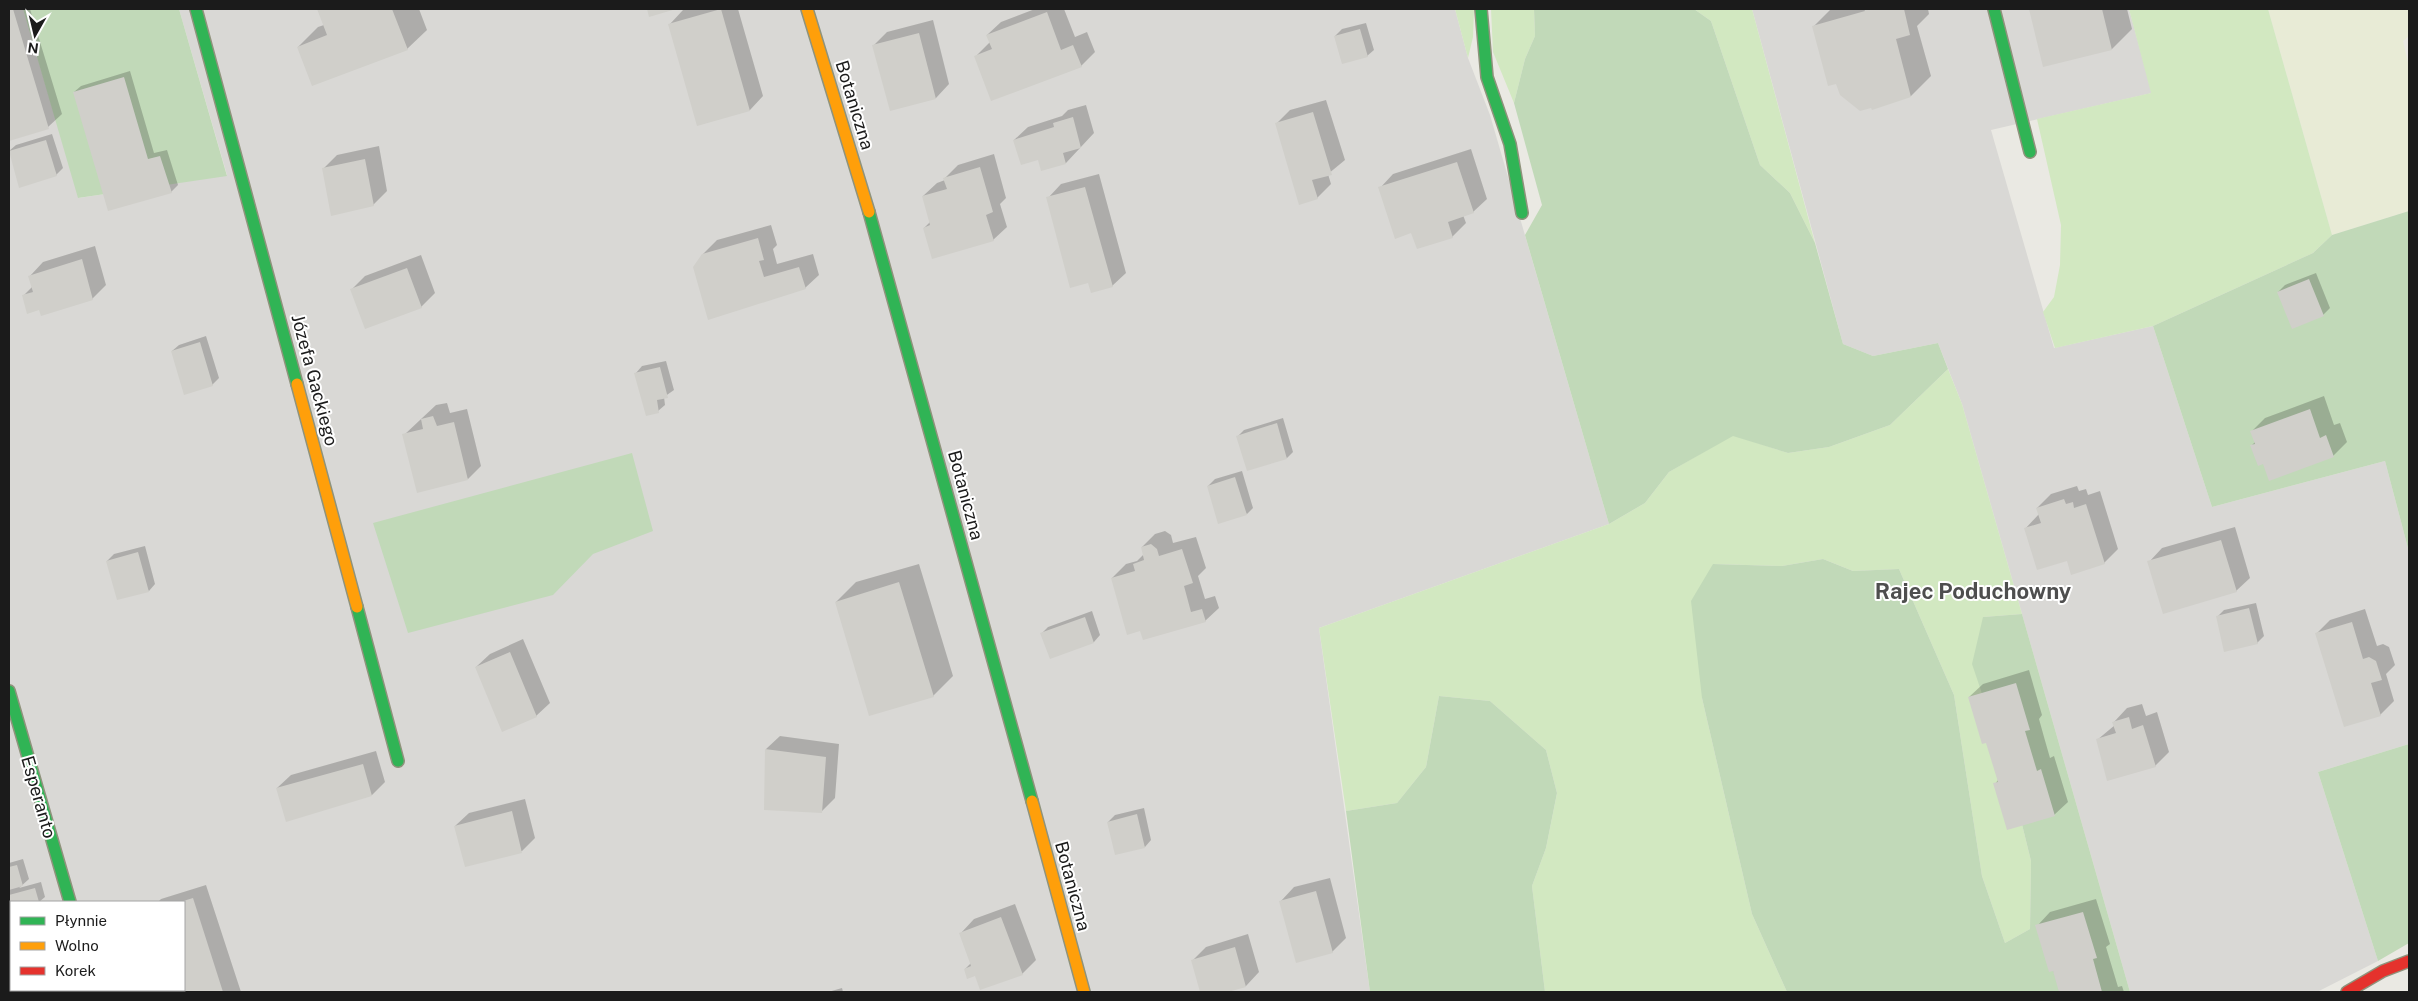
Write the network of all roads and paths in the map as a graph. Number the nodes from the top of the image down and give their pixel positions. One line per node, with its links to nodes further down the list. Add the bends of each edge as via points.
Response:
1 (196, 9): 8 (street, Józefa Gackiego)
2 (807, 9): 11 (street, Botaniczna, via 882,254)
3 (1481, 9): 6 (street, via 1487,77 1510,144)
4 (1994, 9): 5 (street)
5 (2030, 152)
6 (1522, 213)
7 (9, 691): 9 (street, Esperanto)
8 (398, 761)
9 (70, 901)
10 (2409, 961): 12 (street, via 2383,971)
11 (1084, 992)
12 (2348, 992)

